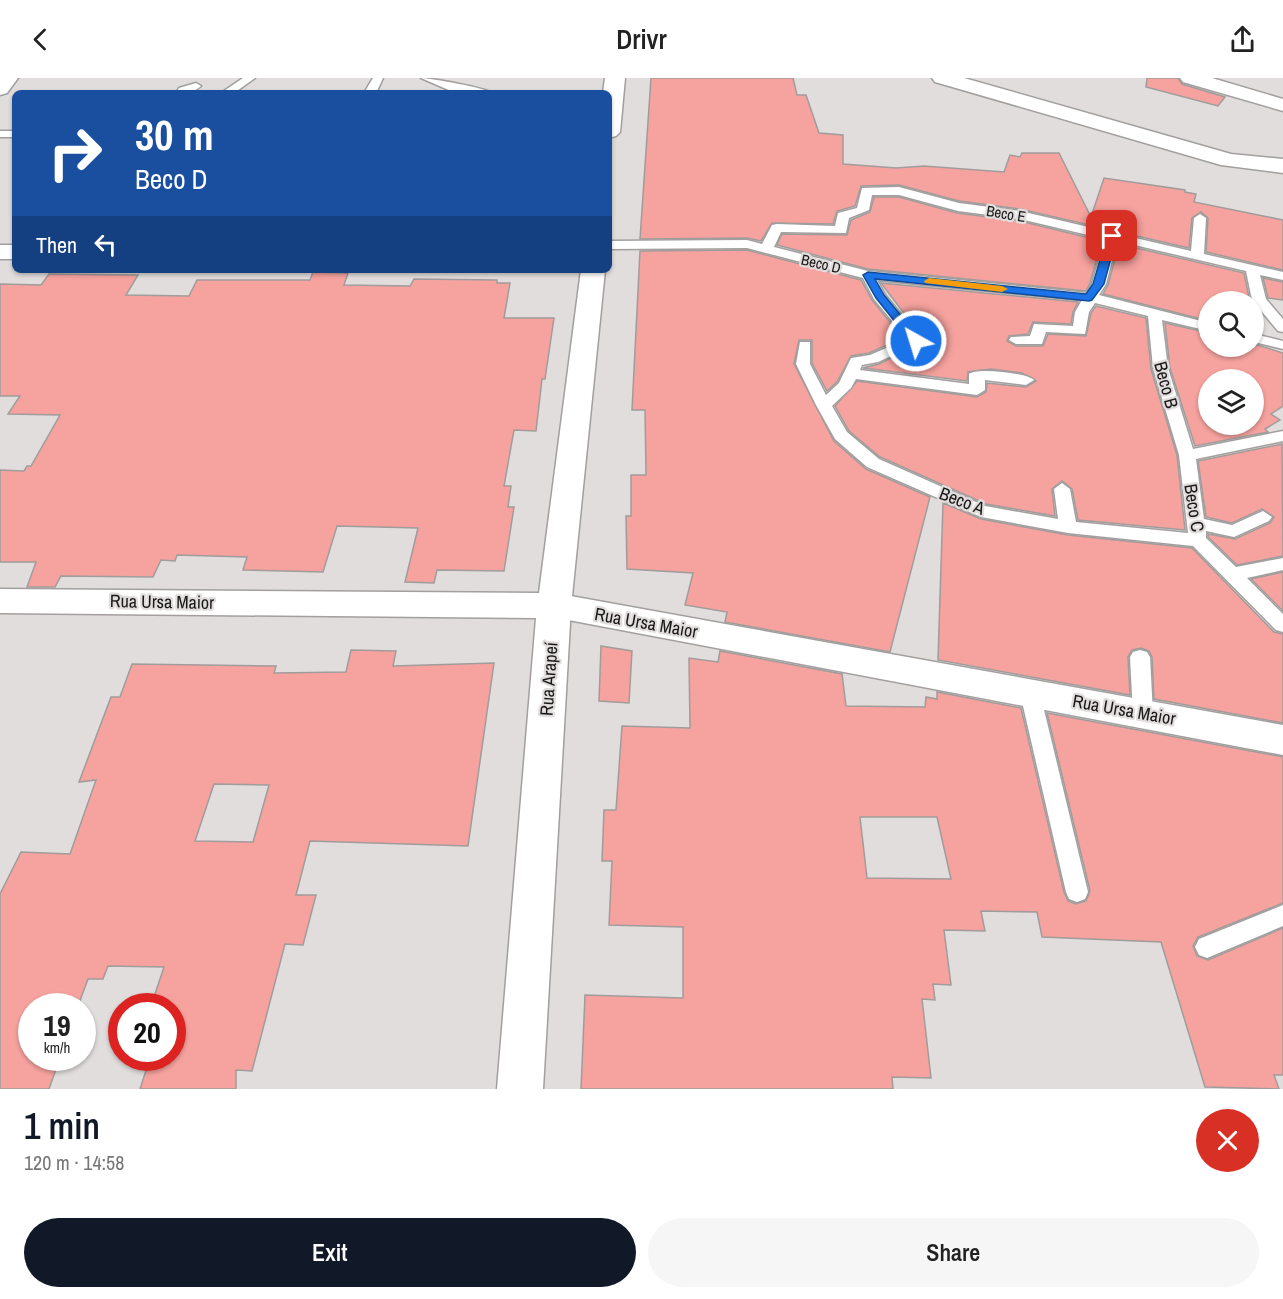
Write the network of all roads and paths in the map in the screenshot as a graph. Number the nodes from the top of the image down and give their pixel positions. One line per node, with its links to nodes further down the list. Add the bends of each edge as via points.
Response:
1 (8, 78): 8 (street)
2 (250, 78): 10 (lane)
3 (426, 78): 11 (lane)
4 (615, 78): 12 (street)
5 (942, 78): 14 (street, via 1229,160)
6 (1190, 78): 13 (street)
7 (196, 86): 9 (lane)
8 (0, 89)
9 (183, 90)
10 (232, 90)
11 (465, 90)
12 (612, 94)
13 (1283, 105)
14 (1283, 166)
15 (1200, 218): 19 (lane)
16 (1112, 236): 18 (lane, Beco E, via 1020,215 958,207 899,191 873,190 867,191 863,210 843,216 841,230 777,228); 19 (lane, Beco E); 24 (lane, via 1099,284)
17 (612, 245): 18 (lane, Beco D, via 747,244)
18 (766, 249): 22 (lane, Beco D)
19 (1197, 256): 20 (lane, Beco E)
20 (1252, 270): 23 (lane, Beco E); 27 (lane, via 1259,300)
21 (593, 273): 44 (street, Rua Arapeí)
22 (868, 275): 24 (lane, Beco D); 32 (lane, via 879,296 916,341 873,359 856,361)
23 (1283, 276)
24 (1089, 297): 25 (lane, Beco D); 28 (lane, via 1082,312 1080,332 1039,327 1037,341)
25 (1155, 313): 26 (lane, Beco D); 36 (lane, Beco B, via 1161,379)
26 (1198, 324)
27 (1283, 328)
28 (1016, 340)
29 (1264, 340): 31 (lane)
30 (805, 345): 34 (lane, Beco A, via 803,364)
31 (1283, 345)
32 (850, 374): 33 (lane, via 977,390 977,374); 34 (lane, via 846,385)
33 (1026, 380)
34 (824, 405): 39 (lane, Beco A, via 842,435 873,463 981,511)
35 (1283, 436): 36 (lane)
36 (1187, 455): 40 (lane, Beco C)
37 (1062, 489): 39 (lane)
38 (1263, 517): 40 (lane, Beco A, via 1234,531)
39 (1068, 527): 40 (lane, Beco A)
40 (1196, 531): 42 (lane, Beco C)
41 (1283, 564): 42 (lane)
42 (1233, 574): 45 (lane, Beco C)
43 (0, 601): 44 (street, Rua Ursa Maior)
44 (554, 606): 47 (street, Rua Ursa Maior); 53 (street, Rua Arapeí)
45 (1283, 625)
46 (1140, 657): 48 (lane)
47 (1030, 693): 48 (street, Rua Ursa Maior); 50 (lane)
48 (1143, 714): 49 (street, Rua Ursa Maior)
49 (1283, 740)
50 (1077, 892)
51 (1283, 915): 52 (lane)
52 (1206, 947)
53 (520, 1089)

